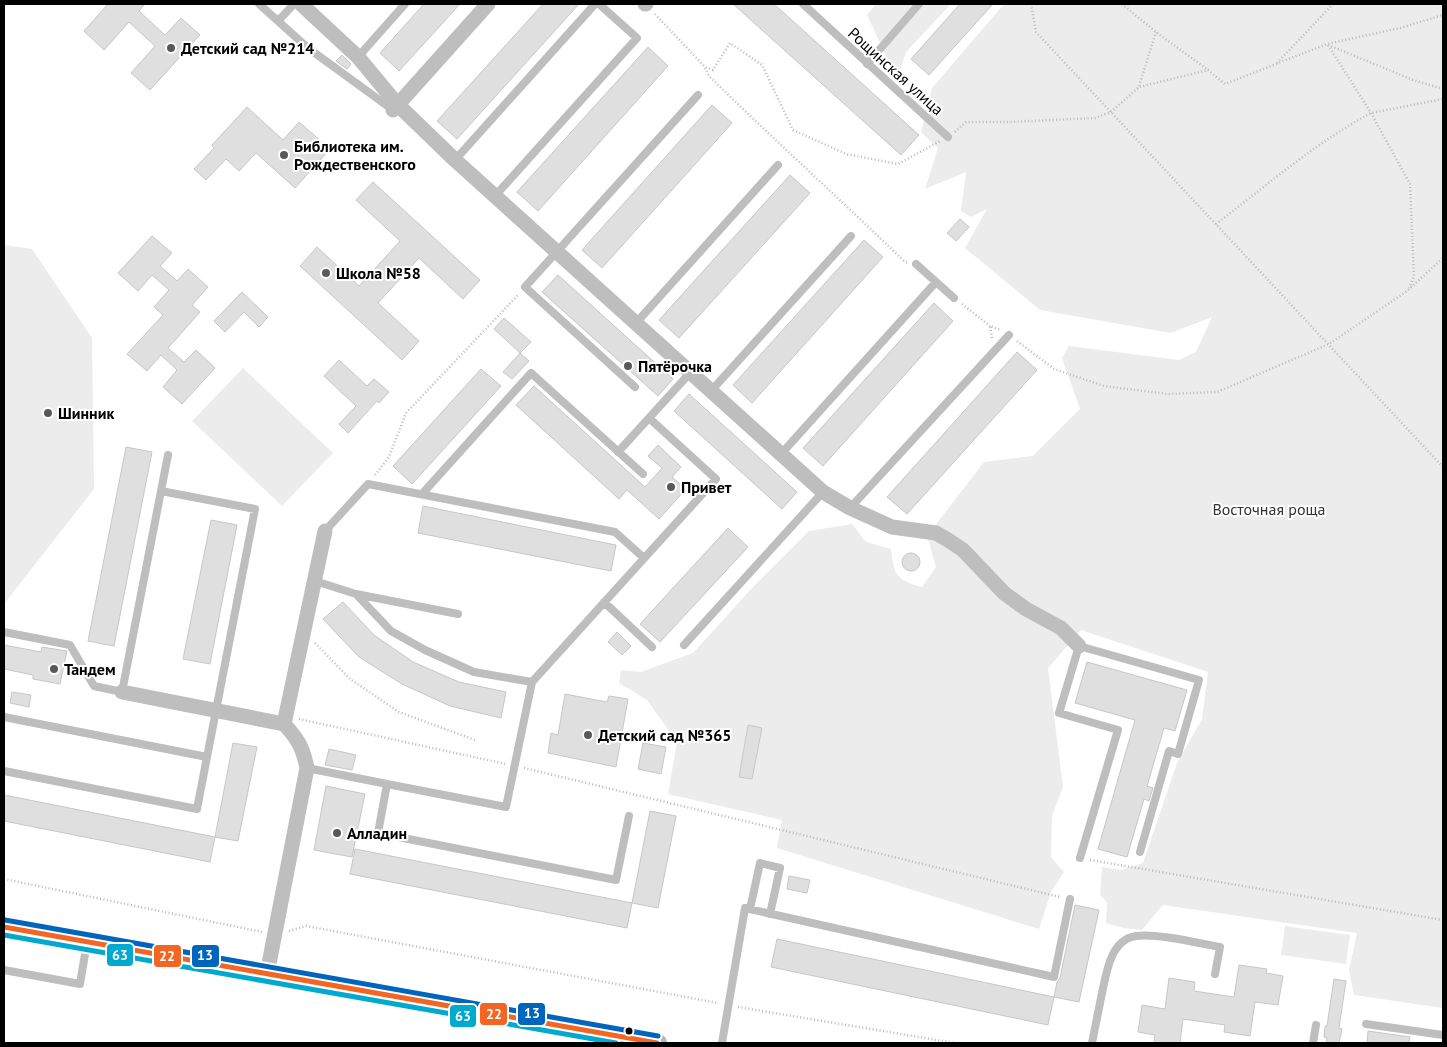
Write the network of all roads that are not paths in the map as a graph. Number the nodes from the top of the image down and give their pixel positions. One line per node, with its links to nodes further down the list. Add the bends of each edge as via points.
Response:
1 (259, 4): 9 (lane)
2 (294, 4): 9 (lane)
3 (301, 4): 10 (street)
4 (405, 4): 10 (lane)
5 (488, 4): 13 (street)
6 (597, 4): 15 (lane); 17 (lane, via 637,38)
7 (803, 4): 11 (lane, Рощинская улица)
8 (919, 4): 11 (lane)
9 (278, 21): 13 (lane, via 308,48)
10 (358, 57): 13 (street)
11 (867, 64): 14 (lane, Рощинская улица)
12 (698, 95): 19 (lane)
13 (395, 107): 15 (street)
14 (948, 137)
15 (455, 160): 17 (street)
16 (778, 165): 23 (lane)
17 (495, 196): 19 (street)
18 (851, 236): 27 (lane)
19 (557, 252): 23 (street); 26 (lane, via 525,287)
20 (916, 264): 21 (lane)
21 (936, 282): 22 (lane); 30 (lane)
22 (954, 298)
23 (636, 323): 25 (street)
24 (1009, 334): 36 (lane)
25 (690, 373): 27 (street); 28 (lane)
26 (635, 387)
27 (711, 391): 30 (street)
28 (649, 418): 29 (lane); 38 (lane, via 716,479)
29 (618, 452): 32 (lane); 35 (lane, via 531,373)
30 (782, 454): 34 (street)
31 (168, 455): 33 (lane)
32 (642, 474)
33 (161, 491): 48 (lane); 49 (lane, via 255,509)
34 (823, 492): 36 (street); 44 (lane)
35 (422, 494): 37 (lane, via 368,484); 38 (lane, via 615,532)
36 (850, 508): 45 (street, via 892,527 936,533 948,540 1004,593 1061,628)
37 (325, 531): 39 (street)
38 (644, 558): 41 (lane)
39 (315, 581): 40 (lane); 51 (street)
40 (356, 594): 42 (lane); 47 (lane, via 391,631 425,650 474,672)
41 (604, 602): 46 (lane); 47 (lane)
42 (458, 614)
43 (4, 632): 48 (lane, via 70,645 94,686)
44 (684, 645)
45 (1079, 646): 57 (lane, via 1199,680 1178,754 1169,751); 58 (lane, via 1060,713 1118,730)
46 (652, 647)
47 (532, 682): 55 (lane, via 506,807)
48 (122, 692): 49 (street)
49 (216, 710): 51 (street); 52 (lane)
50 (4, 717): 52 (lane)
51 (284, 720): 53 (street, via 303,749)
52 (207, 757): 54 (lane, via 197,809)
53 (307, 768): 55 (lane); 65 (street)
54 (4, 771)
55 (387, 784): 56 (lane, via 378,833 616,880)
56 (629, 816)
57 (1140, 852)
58 (1080, 858)
59 (1070, 899): 61 (lane, via 1054,976)
60 (750, 909): 61 (lane); 61 (lane, via 760,863 780,868); 71 (lane, via 745,908)
61 (770, 914)
62 (4, 927): 63 (main road)
63 (87, 942): 64 (lane, via 80,984); 65 (main road)
64 (4, 970)
65 (266, 974): 70 (main road)
66 (1215, 974): 72 (lane, via 1220,947 1152,936 1125,939 1108,964)
67 (1366, 1024): 69 (lane)
68 (1316, 1025): 73 (lane)
69 (1443, 1035)
70 (658, 1043)
71 (722, 1043)
72 (1092, 1043)
73 (1313, 1043)

